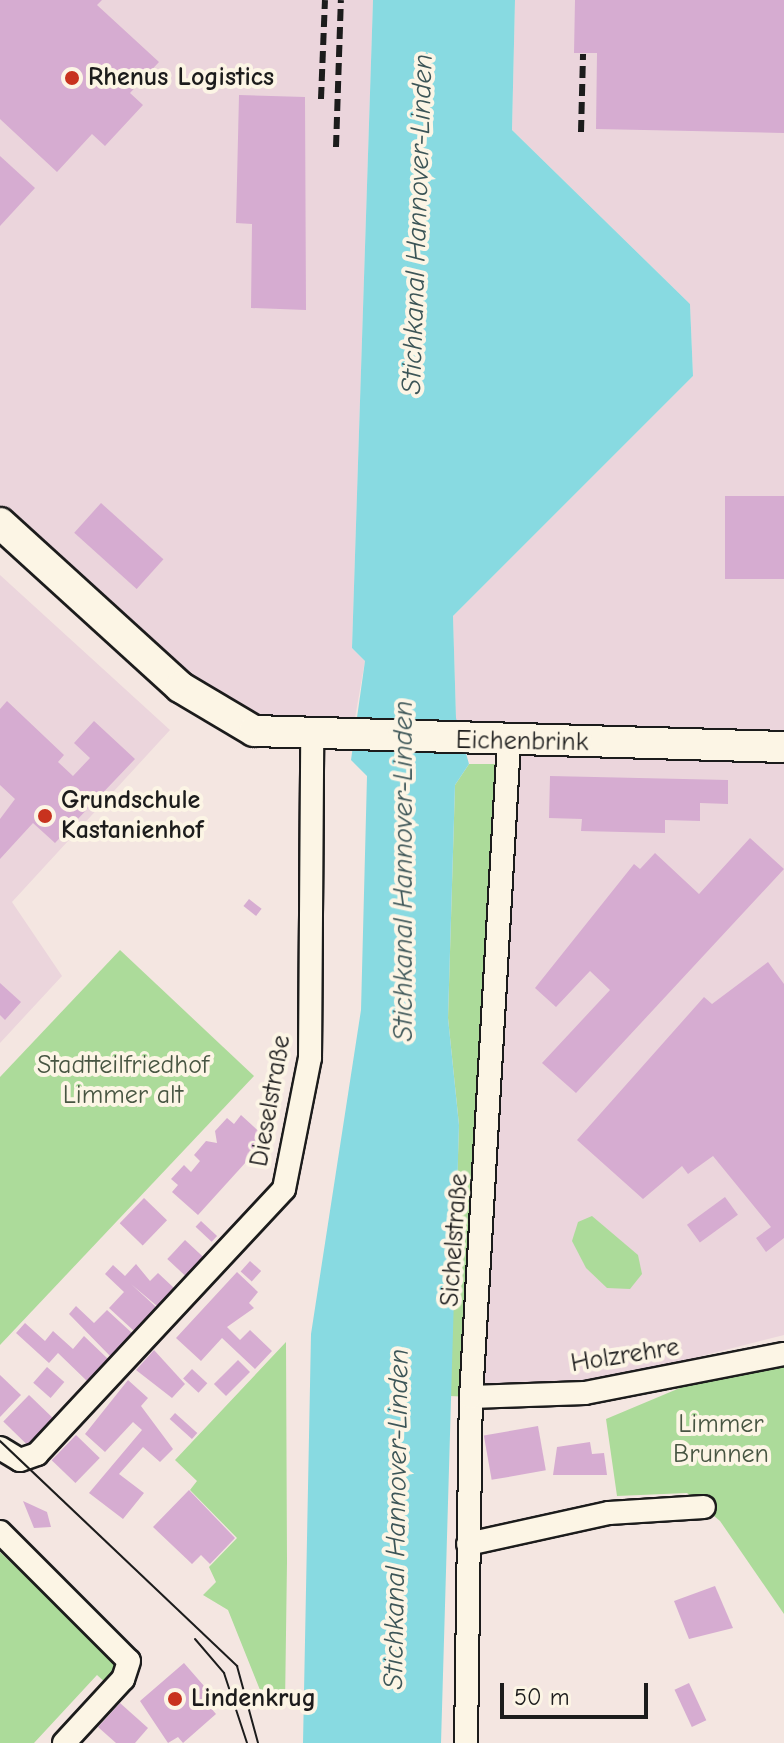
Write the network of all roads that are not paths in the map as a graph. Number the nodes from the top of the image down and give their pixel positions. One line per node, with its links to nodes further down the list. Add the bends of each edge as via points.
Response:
1 (0, 523): 2 (main road, Eichenbrink, via 214,713 254,731)
2 (312, 738): 3 (main road, Eichenbrink); 7 (street, Dieselstraße, via 310,1058 284,1189 37,1454)
3 (509, 742): 4 (main road, Eichenbrink); 6 (street, Sichelstraße)
4 (784, 747)
5 (784, 1354): 6 (street, Holzrehre, via 585,1393)
6 (471, 1397): 10 (street, Sichelstraße)
7 (7, 1455)
8 (704, 1507): 10 (street, via 609,1513)
9 (0, 1532): 11 (street, via 129,1661 123,1679)
10 (468, 1544): 12 (street, Sichelstraße)
11 (64, 1743)
12 (466, 1743)

